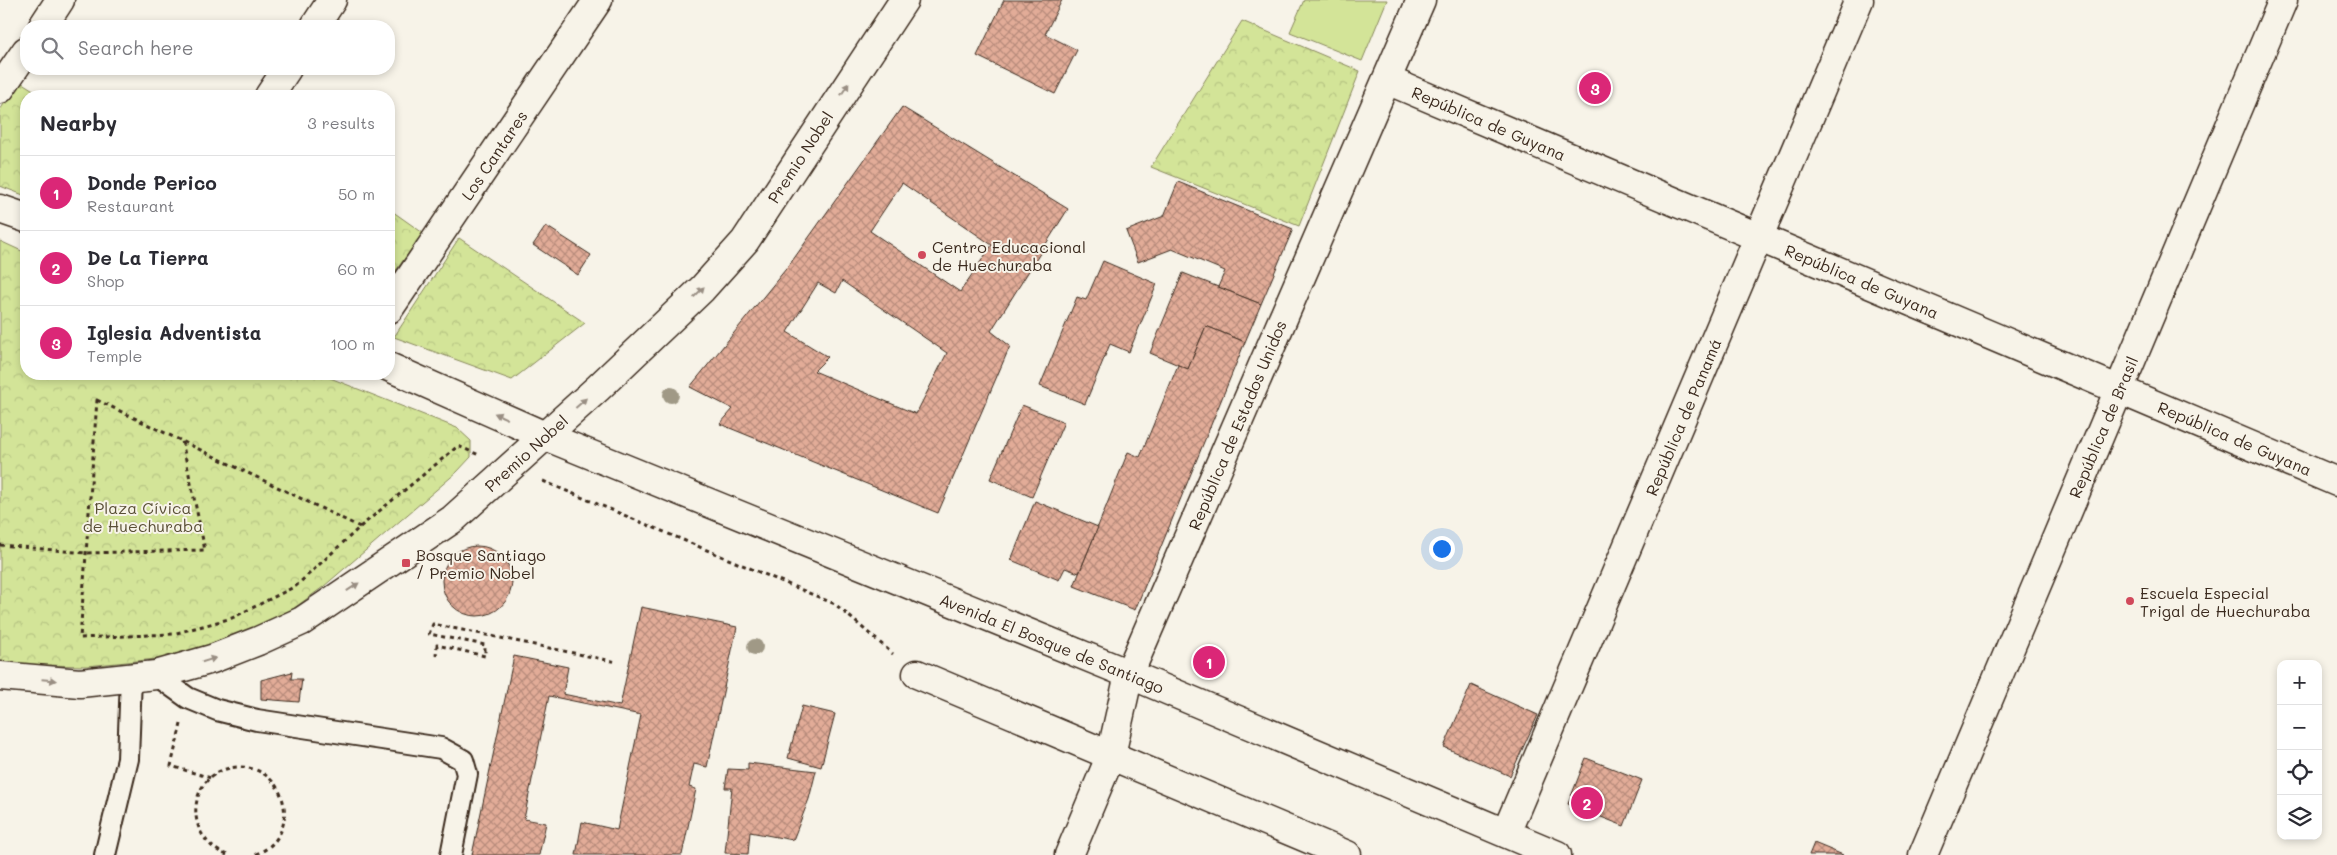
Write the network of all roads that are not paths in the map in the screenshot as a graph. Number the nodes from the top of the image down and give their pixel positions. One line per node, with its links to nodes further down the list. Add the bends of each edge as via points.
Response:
1 (60, 0): 8 (street)
2 (332, 0): 9 (street)
3 (598, 0): 18 (street, Los Cantares)
4 (904, 0): 21 (street, Premio Nobel, one-way to 4, via 702,289 745,241)
5 (1421, 0): 12 (street, República de Estados Unidos)
6 (1859, 0): 17 (street, República de Panamá)
7 (2284, 0): 20 (street, República de Brasil)
8 (47, 20)
9 (319, 20)
10 (20, 59): 13 (street)
11 (283, 75): 14 (street)
12 (1387, 80): 17 (street, República de Guyana); 24 (street, República de Estados Unidos)
13 (0, 89)
14 (273, 90)
15 (0, 209): 16 (street)
16 (20, 216)
17 (1759, 237): 20 (street, República de Guyana); 28 (street, República de Panamá)
18 (395, 300)
19 (395, 370): 21 (street, Avenida El Bosque de Santiago, one-way to 19)
20 (2119, 390): 22 (street, República de Guyana); 35 (street, República de Brasil)
21 (545, 436): 24 (street, Avenida El Bosque de Santiago); 26 (street, Premio Nobel, one-way to 21, via 212,660 302,621 453,518)
22 (2337, 482)
23 (917, 674): 27 (street)
24 (1130, 674): 27 (street, República de Estados Unidos); 28 (street, Avenida El Bosque de Santiago)
25 (0, 676): 26 (street, Premio Nobel, one-way to 26, via 80,682)
26 (143, 676): 30 (lane, via 128,759); 31 (lane, via 217,710 257,720 441,748 463,760 468,774)
27 (1110, 755): 29 (street); 32 (street, República de Estados Unidos)
28 (1506, 833): 34 (street, Avenida El Bosque de Santiago)
29 (1318, 849): 33 (street)
30 (105, 855)
31 (451, 855)
32 (1069, 855)
33 (1347, 855)
34 (1558, 855)
35 (1923, 855)

